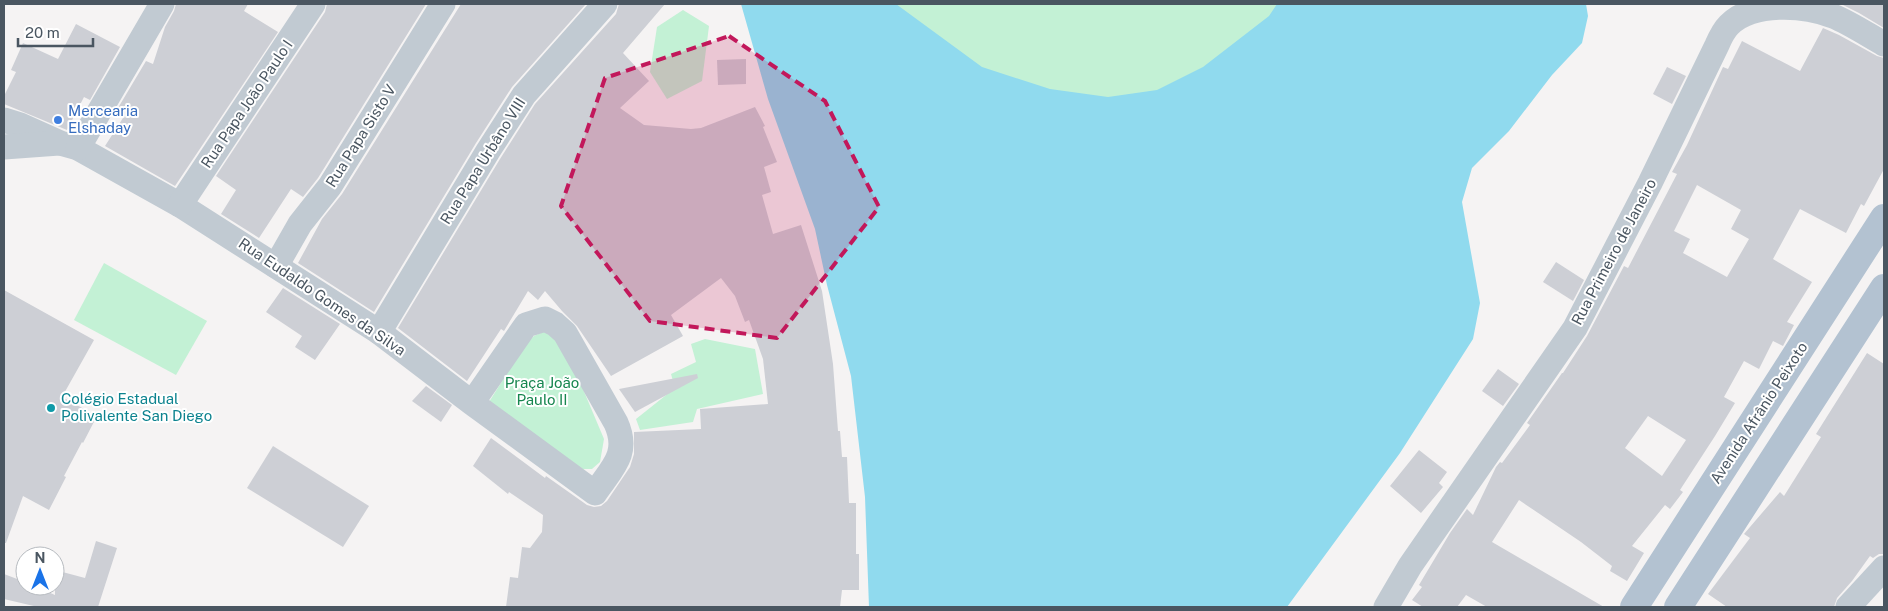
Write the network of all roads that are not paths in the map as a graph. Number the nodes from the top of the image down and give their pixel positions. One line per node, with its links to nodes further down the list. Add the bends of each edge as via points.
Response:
1 (162, 4): 7 (street)
2 (313, 4): 9 (street, Rua Papa João Paulo I)
3 (443, 4): 11 (street, Rua Papa Sisto V, via 330,186 300,224)
4 (605, 4): 13 (street, Rua Papa Urbâno VIII, via 524,95)
5 (1884, 44): 16 (street, Rua Primeiro de Janeiro, via 1833,16 1791,7 1754,11 1728,26 1575,328 1410,566)
6 (4, 120): 7 (street, Rua Eudaldo Gomes da Silva)
7 (69, 145): 8 (street); 9 (street, Rua Eudaldo Gomes da Silva)
8 (4, 147)
9 (180, 204): 11 (street, Rua Eudaldo Gomes da Silva)
10 (1884, 218): 17 (main road, Avenida Afrânio Peixoto)
11 (276, 266): 13 (street, Rua Eudaldo Gomes da Silva)
12 (1884, 288): 18 (main road)
13 (379, 332): 14 (street, Rua Eudaldo Gomes da Silva)
14 (472, 403): 14 (street, Rua Eudaldo Gomes da Silva, via 526,324 545,319 565,333 622,436 619,458 595,493)
15 (1884, 568): 19 (street)
16 (1386, 607)
17 (1634, 607)
18 (1680, 607)
19 (1848, 607)

